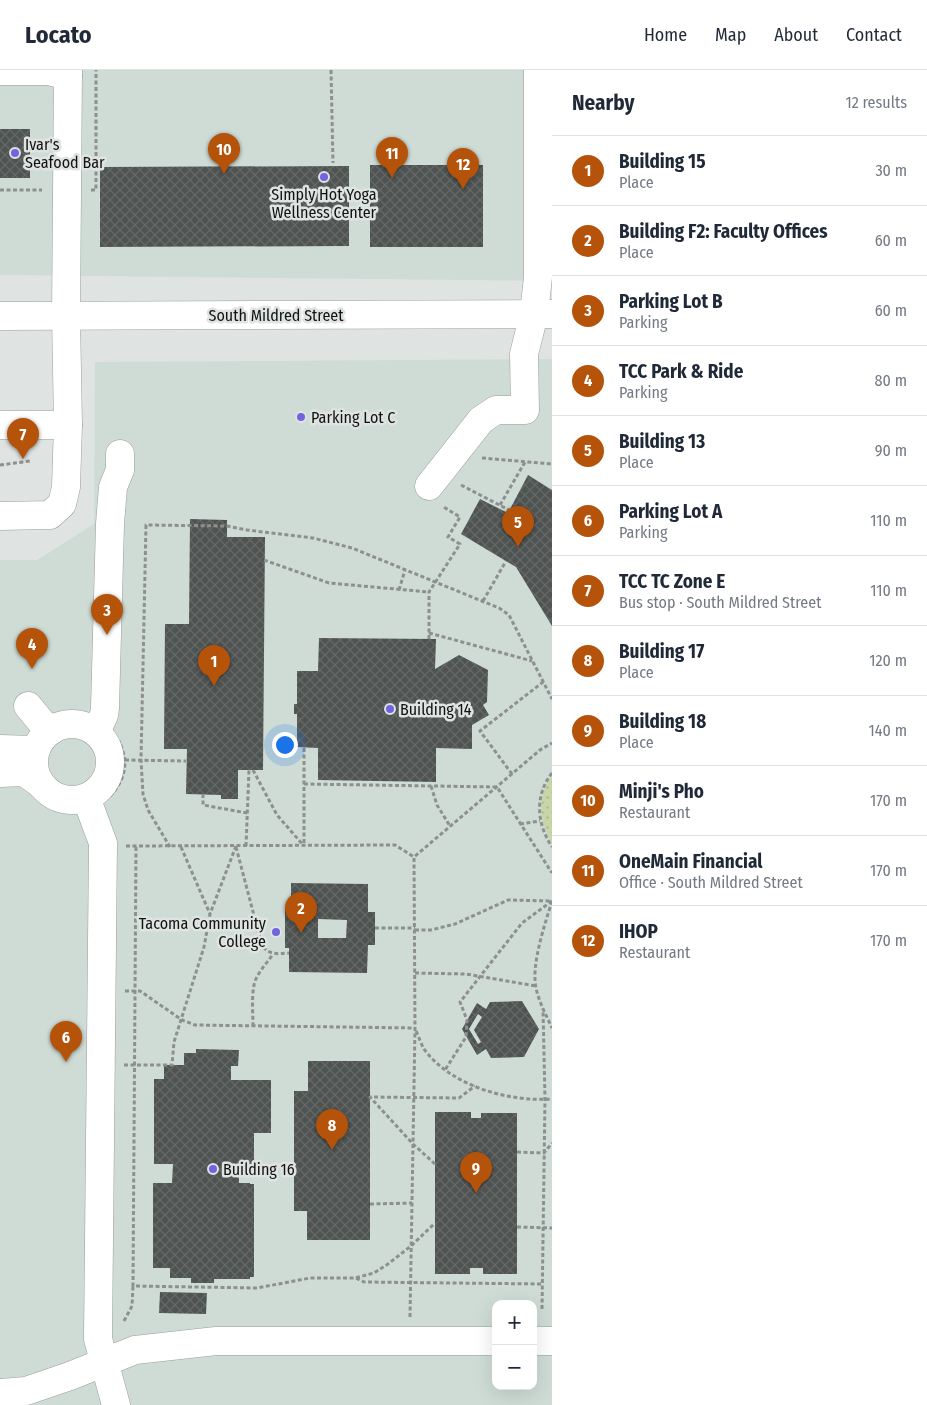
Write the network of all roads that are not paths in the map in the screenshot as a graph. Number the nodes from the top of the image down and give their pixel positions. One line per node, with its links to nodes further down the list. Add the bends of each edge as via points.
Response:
1 (0, 71): 2 (main road)
2 (68, 73): 6 (main road)
3 (543, 76): 4 (main road, via 537,132 538,286)
4 (543, 314): 6 (main road, South Mildred Street); 10 (main road, via 524,354 525,410 496,410 481,420)
5 (0, 316): 6 (main road, South Mildred Street)
6 (66, 316): 8 (main road)
7 (0, 425): 8 (main road)
8 (68, 425): 11 (main road, via 66,487 62,504 50,516)
9 (120, 454): 13 (main road, via 110,524)
10 (439, 491)
11 (0, 516)
12 (28, 706): 14 (main road, via 42,723)
13 (106, 734): 14 (main road, via 77,724 64,724); 18 (main road, via 111,759 109,772 104,784 94,794)
14 (44, 740): 15 (main road); 17 (main road, via 34,762)
15 (0, 749)
16 (0, 772): 17 (main road, via 24,772)
17 (41, 784): 18 (main road, via 60,798)
18 (95, 799): 22 (main road, via 90,808 115,841 102,990 98,1339)
19 (492, 1341): 22 (main road, via 216,1341 135,1350)
20 (537, 1341): 21 (main road)
21 (552, 1341)
22 (104, 1362): 23 (main road, via 26,1392); 24 (main road)
23 (4, 1397)
24 (116, 1405)

